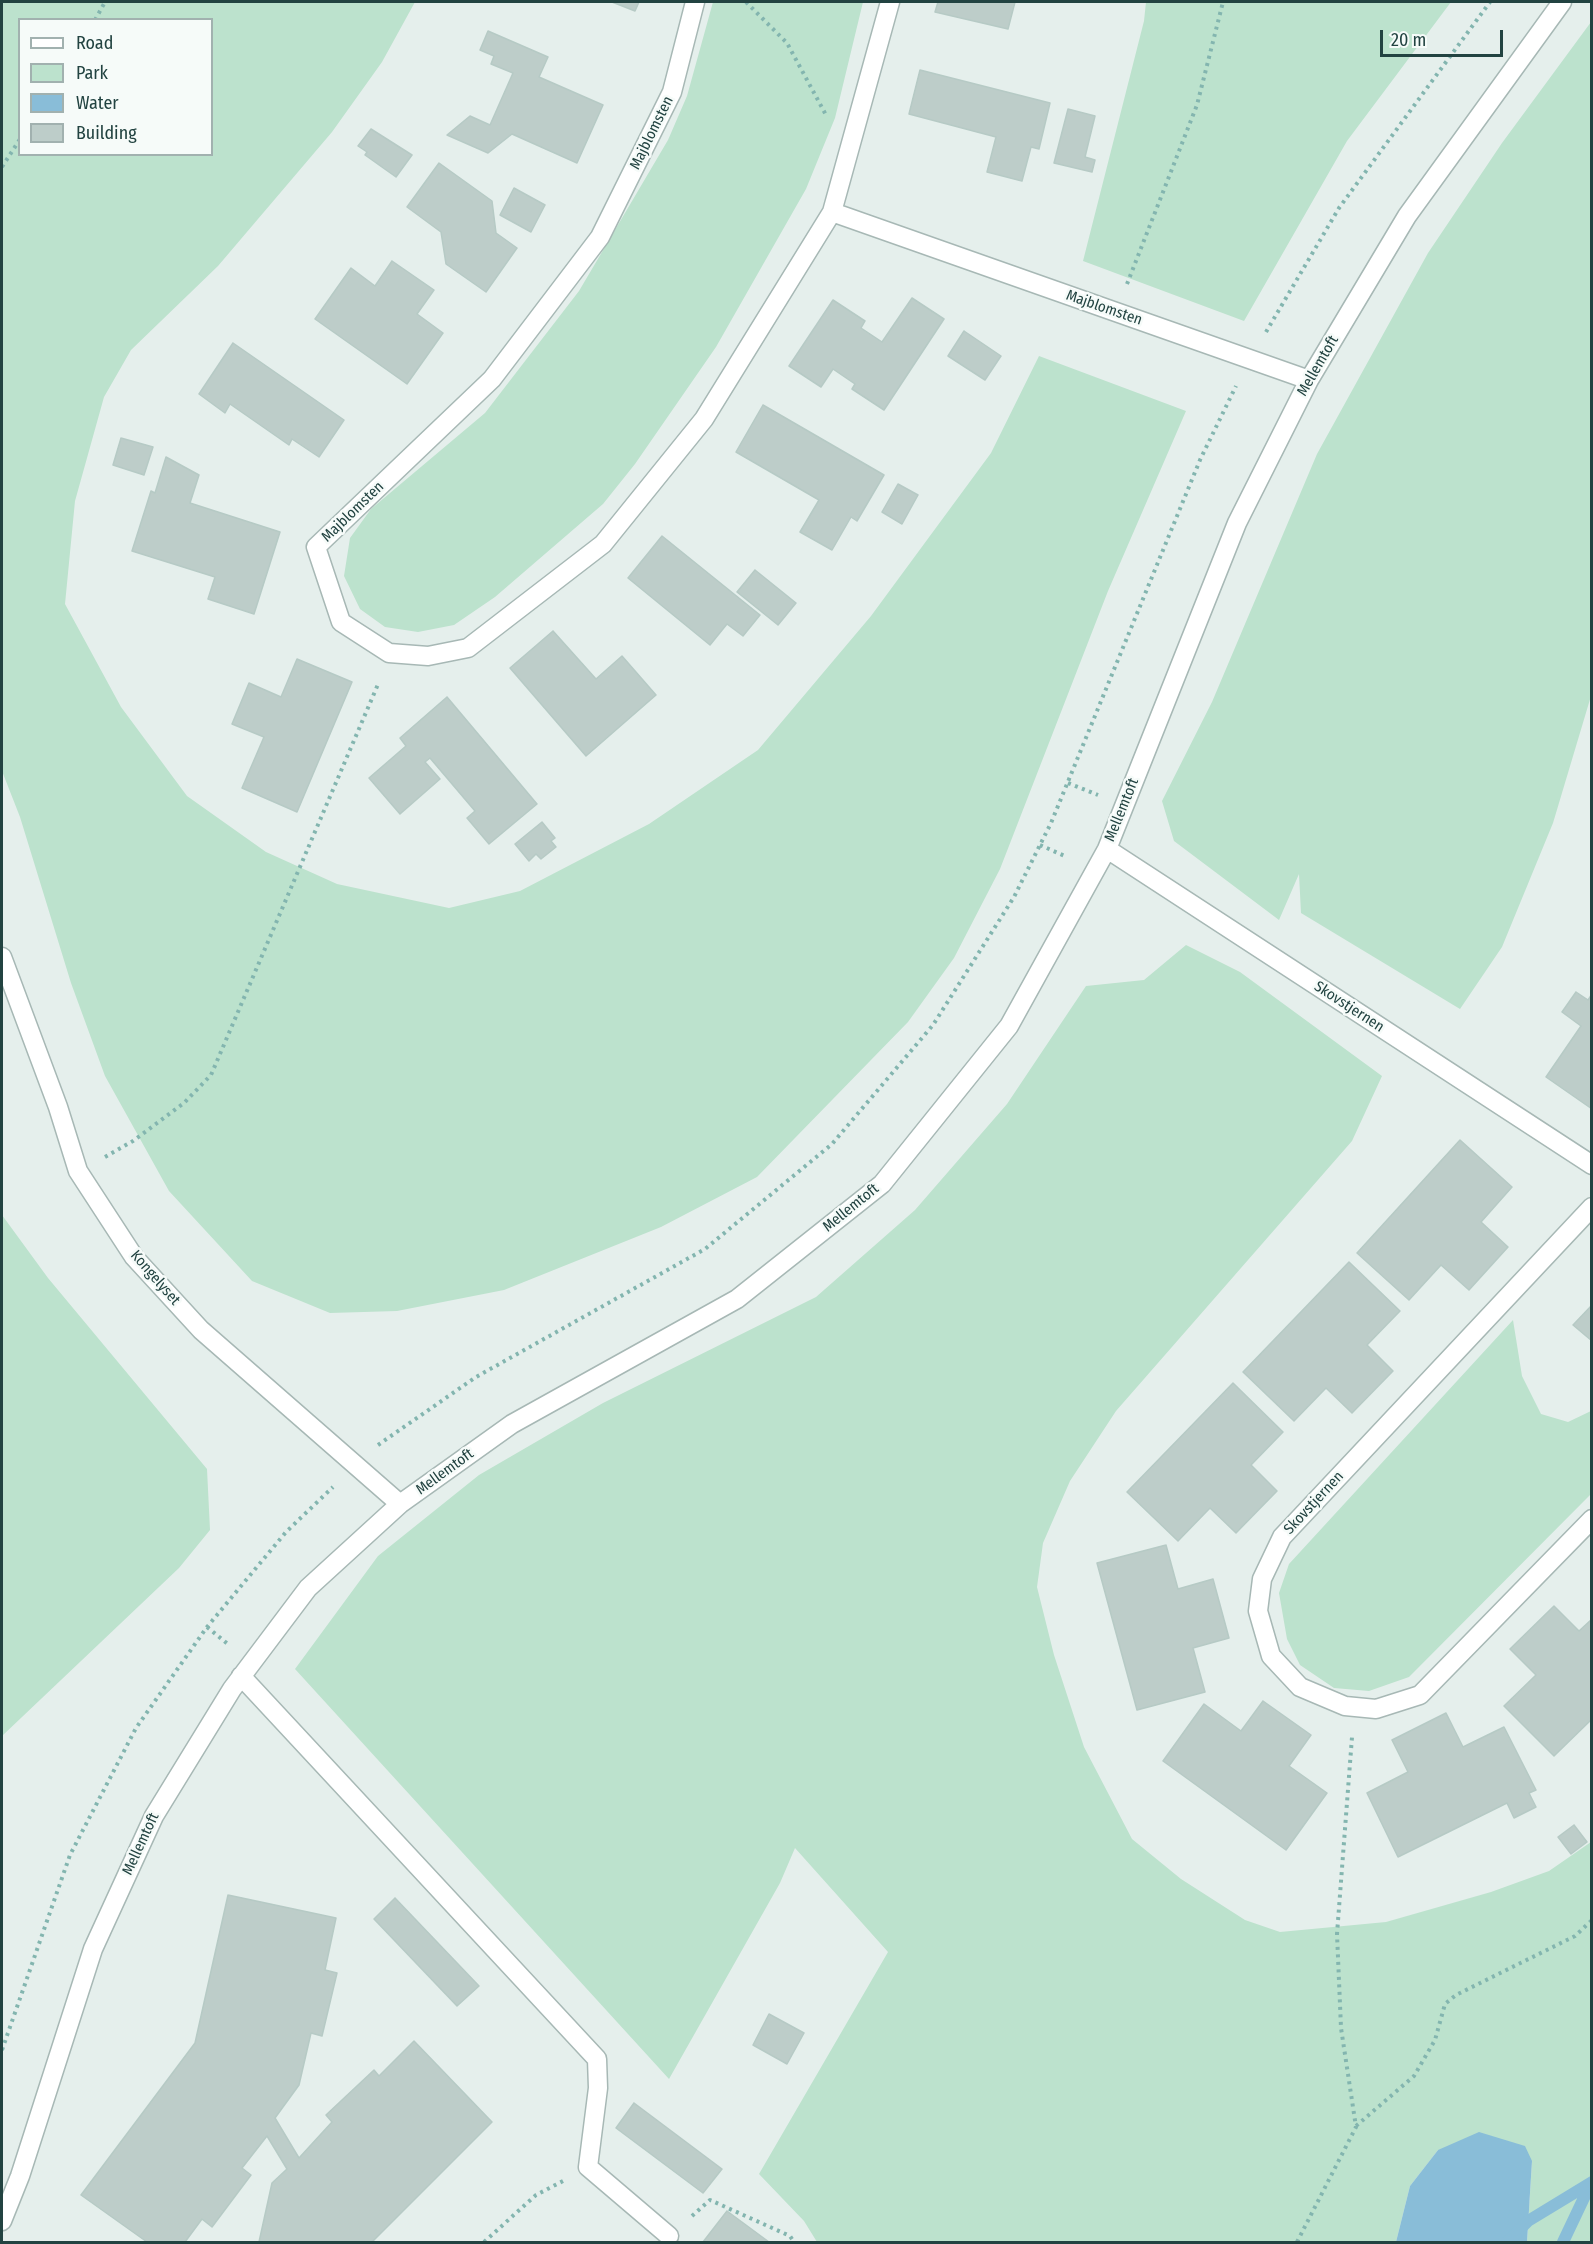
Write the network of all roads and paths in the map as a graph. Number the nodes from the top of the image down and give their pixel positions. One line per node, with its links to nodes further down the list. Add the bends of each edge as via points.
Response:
1 (105, 2): 8 (path)
2 (695, 2): 16 (street, Majblomsten, via 672,92 600,237 492,379 316,547 341,622)
3 (746, 2): 10 (path, via 787,43 825,114)
4 (890, 2): 10 (street, Majblomsten)
5 (1223, 2): 13 (path, via 1197,105)
6 (1490, 2): 14 (path, via 1339,207)
7 (1562, 2): 15 (street, Mellemtoft, via 1407,216)
8 (96, 18)
9 (18, 142): 11 (path)
10 (849, 149): 12 (street, Majblomsten)
11 (2, 167)
12 (832, 212): 13 (street, Majblomsten); 16 (street, Majblomsten, via 704,420 603,544 468,648 428,656)
13 (1116, 312): 14 (street, Majblomsten)
14 (1249, 359): 15 (street, Majblomsten); 23 (path, via 1200,460 1052,823 1014,897 933,1025 832,1144 705,1249 476,1377 378,1445)
15 (1309, 380): 17 (street, Mellemtoft, via 1237,523)
16 (389, 653): 21 (path, via 211,1075 184,1103 141,1135)
17 (1107, 849): 20 (street, Skovstjernen); 24 (street, Mellemtoft, via 1009,1026 882,1184 737,1299 512,1424)
18 (2, 957): 19 (street, Kongelyset)
19 (5, 981): 21 (street, Kongelyset, via 58,1107)
20 (1592, 1165)
21 (78, 1171): 23 (street, Kongelyset, via 134,1257 201,1330)
22 (1592, 1207): 27 (street, Skovstjernen, via 1282,1537 1277,1547 1262,1579 1258,1611 1271,1656 1300,1687)
23 (356, 1465): 24 (street, Kongelyset); 29 (path, via 279,1541 207,1627 136,1728 70,1856)
24 (400, 1504): 26 (street, Mellemtoft, via 308,1588)
25 (1592, 1519): 27 (street, Skovstjernen, via 1420,1695 1376,1709)
26 (241, 1676): 31 (street, via 597,2059 598,2088); 32 (street, Mellemtoft, via 153,1816 93,1949)
27 (1354, 1707): 30 (path, via 1337,1934 1341,2028)
28 (1592, 1920): 30 (path, via 1575,1936 1445,2004 1435,2040 1414,2076)
29 (2, 2050)
30 (1356, 2127): 38 (path)
31 (588, 2168): 35 (street); 36 (path, via 536,2195)
32 (20, 2176): 33 (street); 34 (street, Mellemtoft)
33 (2, 2180)
34 (2, 2221)
35 (669, 2236): 37 (path, via 710,2200 790,2236)
36 (483, 2242)
37 (794, 2242)
38 (1297, 2242)

